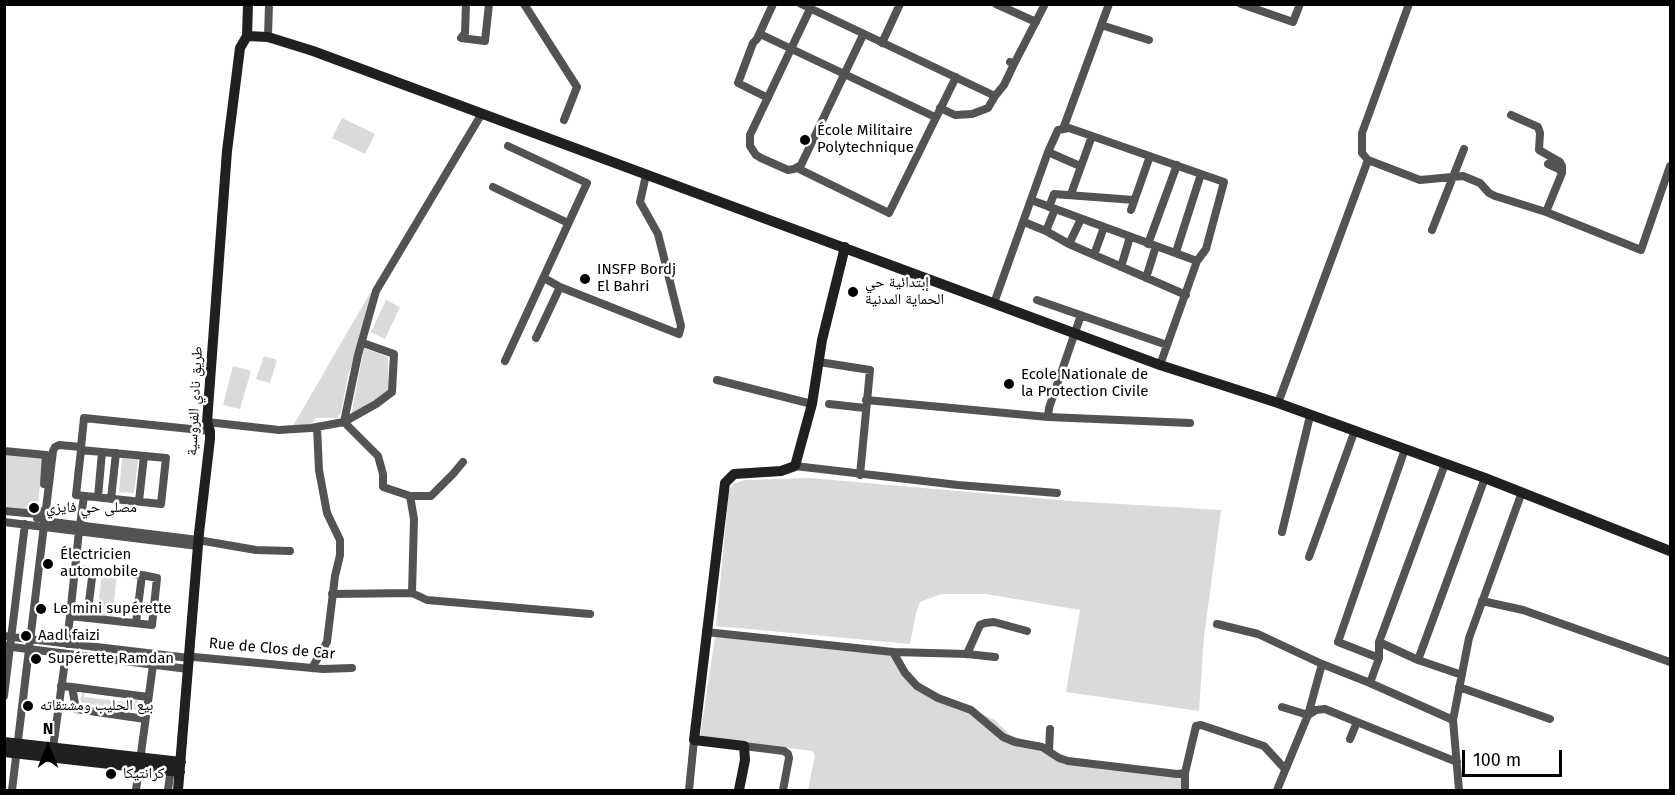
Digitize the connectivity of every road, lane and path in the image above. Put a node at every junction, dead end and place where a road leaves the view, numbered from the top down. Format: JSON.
{"nodes":[{"id":1,"x":249,"y":4,"type":"edge"},
{"id":2,"x":269,"y":4,"type":"edge"},
{"id":3,"x":466,"y":4,"type":"edge"},
{"id":4,"x":489,"y":4,"type":"edge"},
{"id":5,"x":524,"y":4,"type":"edge"},
{"id":6,"x":773,"y":4,"type":"edge"},
{"id":7,"x":801,"y":4,"type":"edge"},
{"id":8,"x":900,"y":4,"type":"edge"},
{"id":9,"x":996,"y":4,"type":"edge"},
{"id":10,"x":1045,"y":4,"type":"edge"},
{"id":11,"x":1108,"y":4,"type":"edge"},
{"id":12,"x":1241,"y":4,"type":"edge"},
{"id":13,"x":1300,"y":4,"type":"edge"},
{"id":14,"x":1409,"y":4,"type":"edge"},
{"id":15,"x":810,"y":9,"type":"junction"},
{"id":16,"x":1036,"y":22,"type":"junction"},
{"id":17,"x":1101,"y":25,"type":"junction"},
{"id":18,"x":760,"y":34,"type":"junction"},
{"id":19,"x":863,"y":35,"type":"junction"},
{"id":20,"x":247,"y":36,"type":"junction"},
{"id":21,"x":268,"y":37,"type":"junction"},
{"id":22,"x":1149,"y":40,"type":"dead end"},
{"id":23,"x":882,"y":43,"type":"junction"},
{"id":24,"x":792,"y":50,"type":"junction"},
{"id":25,"x":844,"y":75,"type":"junction"},
{"id":26,"x":956,"y":77,"type":"junction"},
{"id":27,"x":995,"y":96,"type":"junction"},
{"id":28,"x":768,"y":98,"type":"junction"},
{"id":29,"x":940,"y":108,"type":"junction"},
{"id":30,"x":481,"y":115,"type":"junction"},
{"id":31,"x":1511,"y":115,"type":"dead end"},
{"id":32,"x":935,"y":117,"type":"junction"},
{"id":33,"x":564,"y":120,"type":"dead end"},
{"id":34,"x":1063,"y":129,"type":"junction"},
{"id":35,"x":1092,"y":136,"type":"junction"},
{"id":36,"x":508,"y":146,"type":"dead end"},
{"id":37,"x":1464,"y":149,"type":"dead end"},
{"id":38,"x":1048,"y":152,"type":"junction"},
{"id":39,"x":1150,"y":156,"type":"junction"},
{"id":40,"x":1368,"y":160,"type":"junction"},
{"id":41,"x":1548,"y":164,"type":"dead end"},
{"id":42,"x":1177,"y":165,"type":"junction"},
{"id":43,"x":1080,"y":166,"type":"junction"},
{"id":44,"x":1671,"y":166,"type":"edge"},
{"id":45,"x":797,"y":168,"type":"junction"},
{"id":46,"x":1562,"y":173,"type":"junction"},
{"id":47,"x":1201,"y":174,"type":"junction"},
{"id":48,"x":646,"y":175,"type":"junction"},
{"id":49,"x":1454,"y":177,"type":"junction"},
{"id":50,"x":493,"y":187,"type":"dead end"},
{"id":51,"x":1071,"y":194,"type":"junction"},
{"id":52,"x":1031,"y":200,"type":"junction"},
{"id":53,"x":1134,"y":200,"type":"junction"},
{"id":54,"x":1052,"y":208,"type":"junction"},
{"id":55,"x":1131,"y":210,"type":"dead end"},
{"id":56,"x":1546,"y":212,"type":"junction"},
{"id":57,"x":1081,"y":219,"type":"junction"},
{"id":58,"x":1024,"y":222,"type":"junction"},
{"id":59,"x":568,"y":223,"type":"junction"},
{"id":60,"x":1104,"y":227,"type":"junction"},
{"id":61,"x":1432,"y":230,"type":"dead end"},
{"id":62,"x":1046,"y":231,"type":"junction"},
{"id":63,"x":1130,"y":237,"type":"junction"},
{"id":64,"x":1069,"y":244,"type":"junction"},
{"id":65,"x":1152,"y":245,"type":"junction"},
{"id":66,"x":845,"y":247,"type":"junction"},
{"id":67,"x":1176,"y":252,"type":"junction"},
{"id":68,"x":1094,"y":255,"type":"junction"},
{"id":69,"x":1197,"y":261,"type":"junction"},
{"id":70,"x":1121,"y":267,"type":"junction"},
{"id":71,"x":544,"y":278,"type":"junction"},
{"id":72,"x":1146,"y":278,"type":"junction"},
{"id":73,"x":560,"y":287,"type":"junction"},
{"id":74,"x":1186,"y":296,"type":"junction"},
{"id":75,"x":1037,"y":300,"type":"dead end"},
{"id":76,"x":994,"y":303,"type":"junction"},
{"id":77,"x":1081,"y":315,"type":"junction"},
{"id":78,"x":1075,"y":333,"type":"junction"},
{"id":79,"x":536,"y":338,"type":"dead end"},
{"id":80,"x":363,"y":343,"type":"junction"},
{"id":81,"x":1167,"y":345,"type":"junction"},
{"id":82,"x":505,"y":361,"type":"dead end"},
{"id":83,"x":819,"y":362,"type":"junction"},
{"id":84,"x":1160,"y":365,"type":"junction"},
{"id":85,"x":717,"y":380,"type":"dead end"},
{"id":86,"x":1278,"y":403,"type":"junction"},
{"id":87,"x":812,"y":404,"type":"junction"},
{"id":88,"x":829,"y":404,"type":"dead end"},
{"id":89,"x":866,"y":404,"type":"junction"},
{"id":90,"x":1310,"y":416,"type":"junction"},
{"id":91,"x":1048,"y":417,"type":"junction"},
{"id":92,"x":344,"y":422,"type":"junction"},
{"id":93,"x":1190,"y":423,"type":"dead end"},
{"id":94,"x":208,"y":427,"type":"junction"},
{"id":95,"x":317,"y":427,"type":"junction"},
{"id":96,"x":1355,"y":430,"type":"junction"},
{"id":97,"x":81,"y":449,"type":"junction"},
{"id":98,"x":1406,"y":449,"type":"junction"},
{"id":99,"x":4,"y":451,"type":"edge"},
{"id":100,"x":102,"y":452,"type":"junction"},
{"id":101,"x":116,"y":453,"type":"junction"},
{"id":102,"x":144,"y":456,"type":"junction"},
{"id":103,"x":463,"y":462,"type":"dead end"},
{"id":104,"x":1445,"y":464,"type":"junction"},
{"id":105,"x":795,"y":466,"type":"junction"},
{"id":106,"x":860,"y":475,"type":"junction"},
{"id":107,"x":1485,"y":478,"type":"junction"},
{"id":108,"x":1522,"y":492,"type":"junction"},
{"id":109,"x":1058,"y":493,"type":"dead end"},
{"id":110,"x":84,"y":496,"type":"junction"},
{"id":111,"x":410,"y":496,"type":"junction"},
{"id":112,"x":98,"y":497,"type":"junction"},
{"id":113,"x":111,"y":499,"type":"junction"},
{"id":114,"x":138,"y":501,"type":"junction"},
{"id":115,"x":4,"y":511,"type":"edge"},
{"id":116,"x":4,"y":522,"type":"edge"},
{"id":117,"x":25,"y":524,"type":"junction"},
{"id":118,"x":43,"y":524,"type":"junction"},
{"id":119,"x":80,"y":528,"type":"junction"},
{"id":120,"x":1282,"y":531,"type":"dead end"},
{"id":121,"x":198,"y":543,"type":"junction"},
{"id":122,"x":290,"y":551,"type":"dead end"},
{"id":123,"x":1671,"y":552,"type":"edge"},
{"id":124,"x":1309,"y":556,"type":"dead end"},
{"id":125,"x":75,"y":569,"type":"junction"},
{"id":126,"x":93,"y":570,"type":"junction"},
{"id":127,"x":142,"y":575,"type":"junction"},
{"id":128,"x":332,"y":594,"type":"junction"},
{"id":129,"x":412,"y":594,"type":"junction"},
{"id":130,"x":1482,"y":601,"type":"junction"},
{"id":131,"x":590,"y":614,"type":"dead end"},
{"id":132,"x":70,"y":616,"type":"junction"},
{"id":133,"x":87,"y":618,"type":"junction"},
{"id":134,"x":136,"y":623,"type":"junction"},
{"id":135,"x":1217,"y":624,"type":"dead end"},
{"id":136,"x":1027,"y":631,"type":"dead end"},
{"id":137,"x":706,"y":632,"type":"junction"},
{"id":138,"x":8,"y":637,"type":"edge"},
{"id":139,"x":30,"y":639,"type":"junction"},
{"id":140,"x":1379,"y":642,"type":"junction"},
{"id":141,"x":67,"y":644,"type":"junction"},
{"id":142,"x":8,"y":646,"type":"edge"},
{"id":143,"x":29,"y":649,"type":"junction"},
{"id":144,"x":893,"y":652,"type":"junction"},
{"id":145,"x":66,"y":654,"type":"junction"},
{"id":146,"x":967,"y":654,"type":"junction"},
{"id":147,"x":995,"y":657,"type":"dead end"},
{"id":148,"x":1379,"y":658,"type":"junction"},
{"id":149,"x":1418,"y":660,"type":"junction"},
{"id":150,"x":1671,"y":662,"type":"edge"},
{"id":151,"x":189,"y":664,"type":"junction"},
{"id":152,"x":1322,"y":664,"type":"junction"},
{"id":153,"x":153,"y":665,"type":"junction"},
{"id":154,"x":312,"y":668,"type":"junction"},
{"id":155,"x":352,"y":668,"type":"dead end"},
{"id":156,"x":1462,"y":675,"type":"junction"},
{"id":157,"x":1370,"y":683,"type":"junction"},
{"id":158,"x":61,"y":686,"type":"junction"},
{"id":159,"x":72,"y":687,"type":"junction"},
{"id":160,"x":1459,"y":687,"type":"junction"},
{"id":161,"x":4,"y":696,"type":"edge"},
{"id":162,"x":148,"y":697,"type":"junction"},
{"id":163,"x":1282,"y":707,"type":"dead end"},
{"id":164,"x":1308,"y":715,"type":"junction"},
{"id":165,"x":1550,"y":718,"type":"dead end"},
{"id":166,"x":145,"y":719,"type":"junction"},
{"id":167,"x":1453,"y":720,"type":"junction"},
{"id":168,"x":1357,"y":722,"type":"junction"},
{"id":169,"x":1050,"y":729,"type":"dead end"},
{"id":170,"x":694,"y":740,"type":"junction"},
{"id":171,"x":1350,"y":740,"type":"dead end"},
{"id":172,"x":4,"y":742,"type":"edge"},
{"id":173,"x":740,"y":745,"type":"junction"},
{"id":174,"x":17,"y":748,"type":"junction"},
{"id":175,"x":53,"y":748,"type":"junction"},
{"id":176,"x":1049,"y":751,"type":"junction"},
{"id":177,"x":4,"y":752,"type":"edge"},
{"id":178,"x":1457,"y":762,"type":"junction"},
{"id":179,"x":141,"y":763,"type":"junction"},
{"id":180,"x":176,"y":767,"type":"junction"},
{"id":181,"x":1286,"y":769,"type":"junction"},
{"id":182,"x":1185,"y":773,"type":"junction"},
{"id":183,"x":12,"y":790,"type":"edge"},
{"id":184,"x":136,"y":790,"type":"edge"},
{"id":185,"x":168,"y":790,"type":"edge"},
{"id":186,"x":178,"y":790,"type":"edge"},
{"id":187,"x":688,"y":790,"type":"edge"},
{"id":188,"x":732,"y":790,"type":"edge"},
{"id":189,"x":739,"y":790,"type":"edge"},
{"id":190,"x":783,"y":790,"type":"edge"},
{"id":191,"x":1185,"y":790,"type":"edge"},
{"id":192,"x":1277,"y":790,"type":"edge"},
{"id":193,"x":1459,"y":790,"type":"edge"}],
"edges":[{"from":1,"to":20,"type":"main road","name":"طريق نادي الفروسية"},
{"from":2,"to":21,"type":"street"},
{"from":3,"to":4,"type":"street"},
{"from":5,"to":33,"type":"street"},
{"from":6,"to":18,"type":"street"},
{"from":7,"to":15,"type":"street"},
{"from":8,"to":23,"type":"street"},
{"from":9,"to":16,"type":"street"},
{"from":10,"to":16,"type":"street"},
{"from":11,"to":17,"type":"street"},
{"from":12,"to":13,"type":"street"},
{"from":14,"to":40,"type":"street"},
{"from":15,"to":19,"type":"street"},
{"from":15,"to":24,"type":"street"},
{"from":16,"to":27,"type":"street"},
{"from":17,"to":22,"type":"street"},
{"from":17,"to":34,"type":"street"},
{"from":18,"to":24,"type":"street"},
{"from":18,"to":28,"type":"street"},
{"from":19,"to":23,"type":"street"},
{"from":19,"to":25,"type":"street"},
{"from":20,"to":21,"type":"main road"},
{"from":20,"to":94,"type":"main road","name":"طريق نادي الفروسية"},
{"from":21,"to":30,"type":"main road"},
{"from":23,"to":26,"type":"street"},
{"from":24,"to":25,"type":"street"},
{"from":24,"to":28,"type":"street"},
{"from":25,"to":32,"type":"street"},
{"from":25,"to":45,"type":"street"},
{"from":26,"to":27,"type":"street"},
{"from":26,"to":29,"type":"street"},
{"from":27,"to":29,"type":"street"},
{"from":28,"to":45,"type":"street"},
{"from":29,"to":32,"type":"street"},
{"from":30,"to":48,"type":"main road"},
{"from":30,"to":80,"type":"street"},
{"from":31,"to":46,"type":"street"},
{"from":32,"to":45,"type":"street"},
{"from":34,"to":35,"type":"street"},
{"from":34,"to":38,"type":"street"},
{"from":35,"to":39,"type":"street"},
{"from":35,"to":43,"type":"street"},
{"from":36,"to":59,"type":"street"},
{"from":37,"to":49,"type":"street"},
{"from":38,"to":43,"type":"street"},
{"from":38,"to":52,"type":"street"},
{"from":39,"to":42,"type":"street"},
{"from":39,"to":53,"type":"street"},
{"from":40,"to":49,"type":"street"},
{"from":40,"to":86,"type":"street"},
{"from":41,"to":46,"type":"street"},
{"from":42,"to":47,"type":"street"},
{"from":42,"to":65,"type":"street"},
{"from":43,"to":51,"type":"street"},
{"from":44,"to":56,"type":"street"},
{"from":46,"to":56,"type":"street"},
{"from":47,"to":67,"type":"street"},
{"from":47,"to":69,"type":"street"},
{"from":48,"to":66,"type":"main road"},
{"from":48,"to":73,"type":"street"},
{"from":49,"to":56,"type":"street"},
{"from":49,"to":61,"type":"street"},
{"from":50,"to":59,"type":"street"},
{"from":51,"to":53,"type":"street"},
{"from":51,"to":54,"type":"street"},
{"from":52,"to":54,"type":"street"},
{"from":52,"to":58,"type":"street"},
{"from":53,"to":55,"type":"street"},
{"from":54,"to":57,"type":"street"},
{"from":54,"to":62,"type":"street"},
{"from":57,"to":60,"type":"street"},
{"from":57,"to":64,"type":"street"},
{"from":58,"to":62,"type":"street"},
{"from":58,"to":76,"type":"street"},
{"from":59,"to":71,"type":"street"},
{"from":60,"to":63,"type":"street"},
{"from":60,"to":68,"type":"street"},
{"from":62,"to":64,"type":"street"},
{"from":63,"to":65,"type":"street"},
{"from":63,"to":70,"type":"street"},
{"from":64,"to":68,"type":"street"},
{"from":65,"to":67,"type":"street"},
{"from":65,"to":72,"type":"street"},
{"from":66,"to":76,"type":"main road"},
{"from":66,"to":83,"type":"main road"},
{"from":67,"to":69,"type":"street"},
{"from":68,"to":70,"type":"street"},
{"from":69,"to":74,"type":"street"},
{"from":70,"to":72,"type":"street"},
{"from":71,"to":73,"type":"street"},
{"from":71,"to":82,"type":"street"},
{"from":72,"to":74,"type":"street"},
{"from":73,"to":79,"type":"street"},
{"from":74,"to":81,"type":"street"},
{"from":75,"to":77,"type":"street"},
{"from":76,"to":78,"type":"main road"},
{"from":77,"to":78,"type":"street"},
{"from":77,"to":81,"type":"street"},
{"from":78,"to":84,"type":"main road"},
{"from":78,"to":91,"type":"street"},
{"from":80,"to":92,"type":"street"},
{"from":80,"to":92,"type":"street"},
{"from":81,"to":84,"type":"street"},
{"from":83,"to":87,"type":"main road"},
{"from":83,"to":89,"type":"street"},
{"from":84,"to":86,"type":"main road"},
{"from":85,"to":87,"type":"street"},
{"from":86,"to":90,"type":"main road"},
{"from":87,"to":105,"type":"main road"},
{"from":88,"to":89,"type":"street"},
{"from":89,"to":91,"type":"street"},
{"from":89,"to":106,"type":"street"},
{"from":90,"to":96,"type":"main road"},
{"from":90,"to":120,"type":"street"},
{"from":91,"to":93,"type":"street"},
{"from":92,"to":95,"type":"street"},
{"from":92,"to":111,"type":"street"},
{"from":94,"to":95,"type":"street"},
{"from":94,"to":97,"type":"street"},
{"from":94,"to":121,"type":"main road","name":"طريق نادي الفروسية"},
{"from":95,"to":128,"type":"street"},
{"from":96,"to":98,"type":"main road"},
{"from":96,"to":124,"type":"street"},
{"from":97,"to":100,"type":"street"},
{"from":97,"to":110,"type":"street"},
{"from":97,"to":118,"type":"street"},
{"from":98,"to":104,"type":"main road"},
{"from":98,"to":148,"type":"street"},
{"from":99,"to":115,"type":"street"},
{"from":100,"to":101,"type":"street"},
{"from":100,"to":112,"type":"street"},
{"from":101,"to":102,"type":"street"},
{"from":101,"to":113,"type":"street"},
{"from":102,"to":114,"type":"street"},
{"from":102,"to":114,"type":"street"},
{"from":103,"to":111,"type":"street"},
{"from":104,"to":107,"type":"main road"},
{"from":104,"to":140,"type":"street"},
{"from":105,"to":106,"type":"street"},
{"from":105,"to":137,"type":"main road"},
{"from":106,"to":109,"type":"street"},
{"from":107,"to":108,"type":"main road"},
{"from":107,"to":149,"type":"street"},
{"from":108,"to":123,"type":"main road"},
{"from":108,"to":130,"type":"street"},
{"from":110,"to":112,"type":"street"},
{"from":110,"to":119,"type":"street"},
{"from":111,"to":129,"type":"street"},
{"from":112,"to":113,"type":"street"},
{"from":113,"to":114,"type":"street"},
{"from":116,"to":117,"type":"street"},
{"from":117,"to":118,"type":"street"},
{"from":117,"to":138,"type":"street"},
{"from":118,"to":119,"type":"street"},
{"from":118,"to":139,"type":"street"},
{"from":119,"to":121,"type":"street"},
{"from":119,"to":125,"type":"street"},
{"from":121,"to":122,"type":"street"},
{"from":121,"to":151,"type":"main road","name":"طريق نادي الفروسية"},
{"from":125,"to":126,"type":"street"},
{"from":125,"to":132,"type":"street"},
{"from":126,"to":127,"type":"street"},
{"from":126,"to":133,"type":"street"},
{"from":127,"to":134,"type":"street"},
{"from":127,"to":134,"type":"street"},
{"from":128,"to":129,"type":"street"},
{"from":128,"to":154,"type":"street"},
{"from":129,"to":131,"type":"street"},
{"from":130,"to":150,"type":"street"},
{"from":130,"to":156,"type":"street"},
{"from":132,"to":133,"type":"street"},
{"from":132,"to":141,"type":"street"},
{"from":133,"to":134,"type":"street"},
{"from":135,"to":152,"type":"street"},
{"from":136,"to":146,"type":"street"},
{"from":137,"to":144,"type":"street"},
{"from":137,"to":170,"type":"main road"},
{"from":138,"to":139,"type":"street"},
{"from":138,"to":142,"type":"street"},
{"from":139,"to":141,"type":"street"},
{"from":139,"to":143,"type":"street"},
{"from":140,"to":148,"type":"street"},
{"from":140,"to":149,"type":"street"},
{"from":141,"to":151,"type":"street"},
{"from":142,"to":143,"type":"street"},
{"from":142,"to":161,"type":"street"},
{"from":143,"to":145,"type":"street"},
{"from":143,"to":174,"type":"street"},
{"from":144,"to":146,"type":"street"},
{"from":144,"to":176,"type":"street"},
{"from":145,"to":153,"type":"street"},
{"from":145,"to":158,"type":"street"},
{"from":146,"to":147,"type":"street"},
{"from":148,"to":157,"type":"street"},
{"from":149,"to":156,"type":"street"},
{"from":151,"to":153,"type":"street"},
{"from":151,"to":154,"type":"street","name":"Rue de Clos de Car"},
{"from":151,"to":180,"type":"main road","name":"طريق نادي الفروسية"},
{"from":152,"to":157,"type":"street"},
{"from":152,"to":164,"type":"street"},
{"from":153,"to":162,"type":"street"},
{"from":154,"to":155,"type":"street","name":"Rue de Clos de Car"},
{"from":156,"to":160,"type":"street"},
{"from":157,"to":167,"type":"street"},
{"from":158,"to":159,"type":"street"},
{"from":158,"to":175,"type":"street"},
{"from":159,"to":162,"type":"street"},
{"from":159,"to":166,"type":"street"},
{"from":160,"to":165,"type":"street"},
{"from":160,"to":167,"type":"street"},
{"from":162,"to":166,"type":"street"},
{"from":163,"to":164,"type":"street"},
{"from":164,"to":168,"type":"street"},
{"from":164,"to":181,"type":"street"},
{"from":166,"to":179,"type":"street"},
{"from":167,"to":178,"type":"street"},
{"from":168,"to":171,"type":"street"},
{"from":168,"to":178,"type":"street"},
{"from":169,"to":176,"type":"street"},
{"from":170,"to":173,"type":"main road"},
{"from":170,"to":187,"type":"street"},
{"from":172,"to":174,"type":"main road"},
{"from":173,"to":188,"type":"main road"},
{"from":173,"to":189,"type":"main road"},
{"from":173,"to":190,"type":"street"},
{"from":174,"to":175,"type":"main road"},
{"from":174,"to":177,"type":"main road"},
{"from":174,"to":179,"type":"main road"},
{"from":174,"to":183,"type":"street"},
{"from":175,"to":179,"type":"main road"},
{"from":176,"to":182,"type":"street"},
{"from":178,"to":193,"type":"street"},
{"from":179,"to":180,"type":"main road"},
{"from":179,"to":184,"type":"street"},
{"from":180,"to":185,"type":"street"},
{"from":180,"to":186,"type":"main road","name":"طريق نادي الفروسية"},
{"from":181,"to":182,"type":"street"},
{"from":181,"to":192,"type":"street"},
{"from":182,"to":191,"type":"street"}]}
